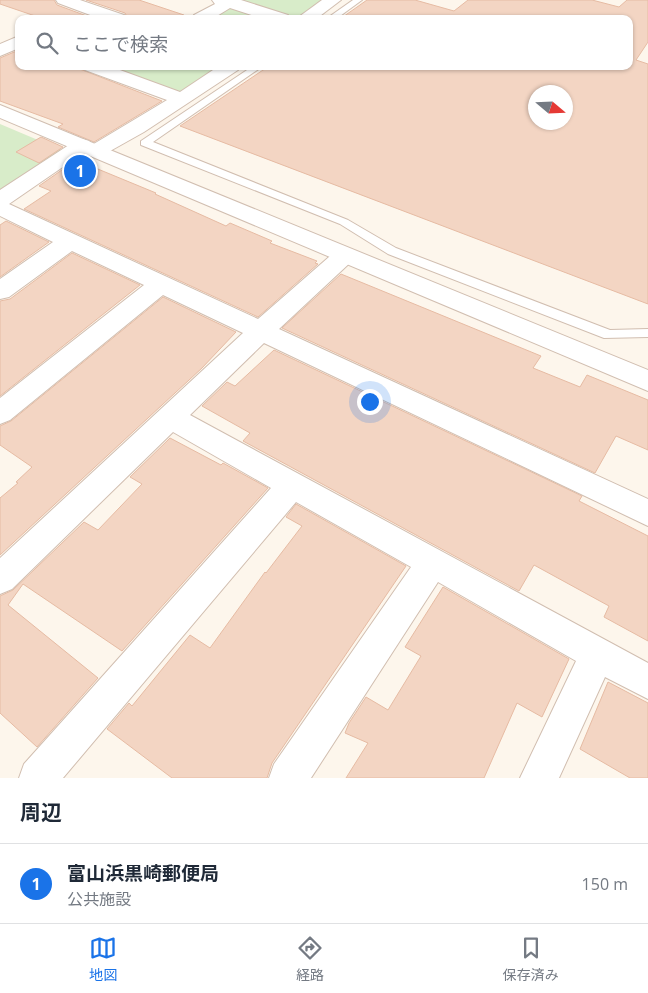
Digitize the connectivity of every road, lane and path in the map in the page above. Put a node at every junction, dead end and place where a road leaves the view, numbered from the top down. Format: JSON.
{"nodes":[{"id":1,"x":64,"y":0,"type":"edge"},
{"id":2,"x":333,"y":0,"type":"edge"},
{"id":3,"x":358,"y":0,"type":"edge"},
{"id":4,"x":227,"y":1,"type":"edge"},
{"id":5,"x":107,"y":15,"type":"edge"},
{"id":6,"x":206,"y":15,"type":"edge"},
{"id":7,"x":270,"y":15,"type":"edge"},
{"id":8,"x":310,"y":15,"type":"edge"},
{"id":9,"x":336,"y":15,"type":"edge"},
{"id":10,"x":0,"y":33,"type":"edge"},
{"id":11,"x":15,"y":39,"type":"edge"},
{"id":12,"x":15,"y":42,"type":"edge"},
{"id":13,"x":0,"y":51,"type":"edge"},
{"id":14,"x":111,"y":70,"type":"edge"},
{"id":15,"x":226,"y":70,"type":"edge"},
{"id":16,"x":253,"y":70,"type":"edge"},
{"id":17,"x":182,"y":99,"type":"junction"},
{"id":18,"x":0,"y":111,"type":"edge"},
{"id":19,"x":89,"y":148,"type":"junction"},
{"id":20,"x":0,"y":200,"type":"edge"},
{"id":21,"x":0,"y":208,"type":"edge"},
{"id":22,"x":70,"y":241,"type":"junction"},
{"id":23,"x":346,"y":255,"type":"junction"},
{"id":24,"x":161,"y":284,"type":"junction"},
{"id":25,"x":0,"y":291,"type":"edge"},
{"id":26,"x":261,"y":331,"type":"junction"},
{"id":27,"x":648,"y":333,"type":"edge"},
{"id":28,"x":648,"y":381,"type":"edge"},
{"id":29,"x":0,"y":413,"type":"edge"},
{"id":30,"x":170,"y":417,"type":"junction"},
{"id":31,"x":292,"y":485,"type":"junction"},
{"id":32,"x":648,"y":513,"type":"edge"},
{"id":33,"x":432,"y":563,"type":"junction"},
{"id":34,"x":0,"y":579,"type":"edge"},
{"id":35,"x":598,"y":654,"type":"junction"},
{"id":36,"x":648,"y":682,"type":"edge"},
{"id":37,"x":38,"y":778,"type":"edge"},
{"id":38,"x":288,"y":778,"type":"edge"},
{"id":39,"x":539,"y":778,"type":"edge"}],
"edges":[{"from":1,"to":5,"type":"street"},
{"from":2,"to":8,"type":"street"},
{"from":3,"to":9,"type":"lane"},
{"from":4,"to":6,"type":"street"},
{"from":4,"to":7,"type":"street"},
{"from":10,"to":11,"type":"street"},
{"from":12,"to":13,"type":"street"},
{"from":14,"to":17,"type":"street"},
{"from":15,"to":17,"type":"street"},
{"from":16,"to":27,"type":"lane"},
{"from":17,"to":19,"type":"street"},
{"from":18,"to":19,"type":"street"},
{"from":19,"to":20,"type":"street"},
{"from":19,"to":23,"type":"street"},
{"from":21,"to":22,"type":"street"},
{"from":22,"to":24,"type":"street"},
{"from":22,"to":25,"type":"street"},
{"from":23,"to":26,"type":"street"},
{"from":23,"to":28,"type":"street"},
{"from":24,"to":26,"type":"street"},
{"from":24,"to":29,"type":"street"},
{"from":26,"to":30,"type":"street"},
{"from":26,"to":32,"type":"street"},
{"from":30,"to":31,"type":"street"},
{"from":30,"to":34,"type":"street"},
{"from":31,"to":33,"type":"street"},
{"from":31,"to":37,"type":"street"},
{"from":33,"to":35,"type":"street"},
{"from":33,"to":38,"type":"street"},
{"from":35,"to":36,"type":"street"},
{"from":35,"to":39,"type":"street"}]}
